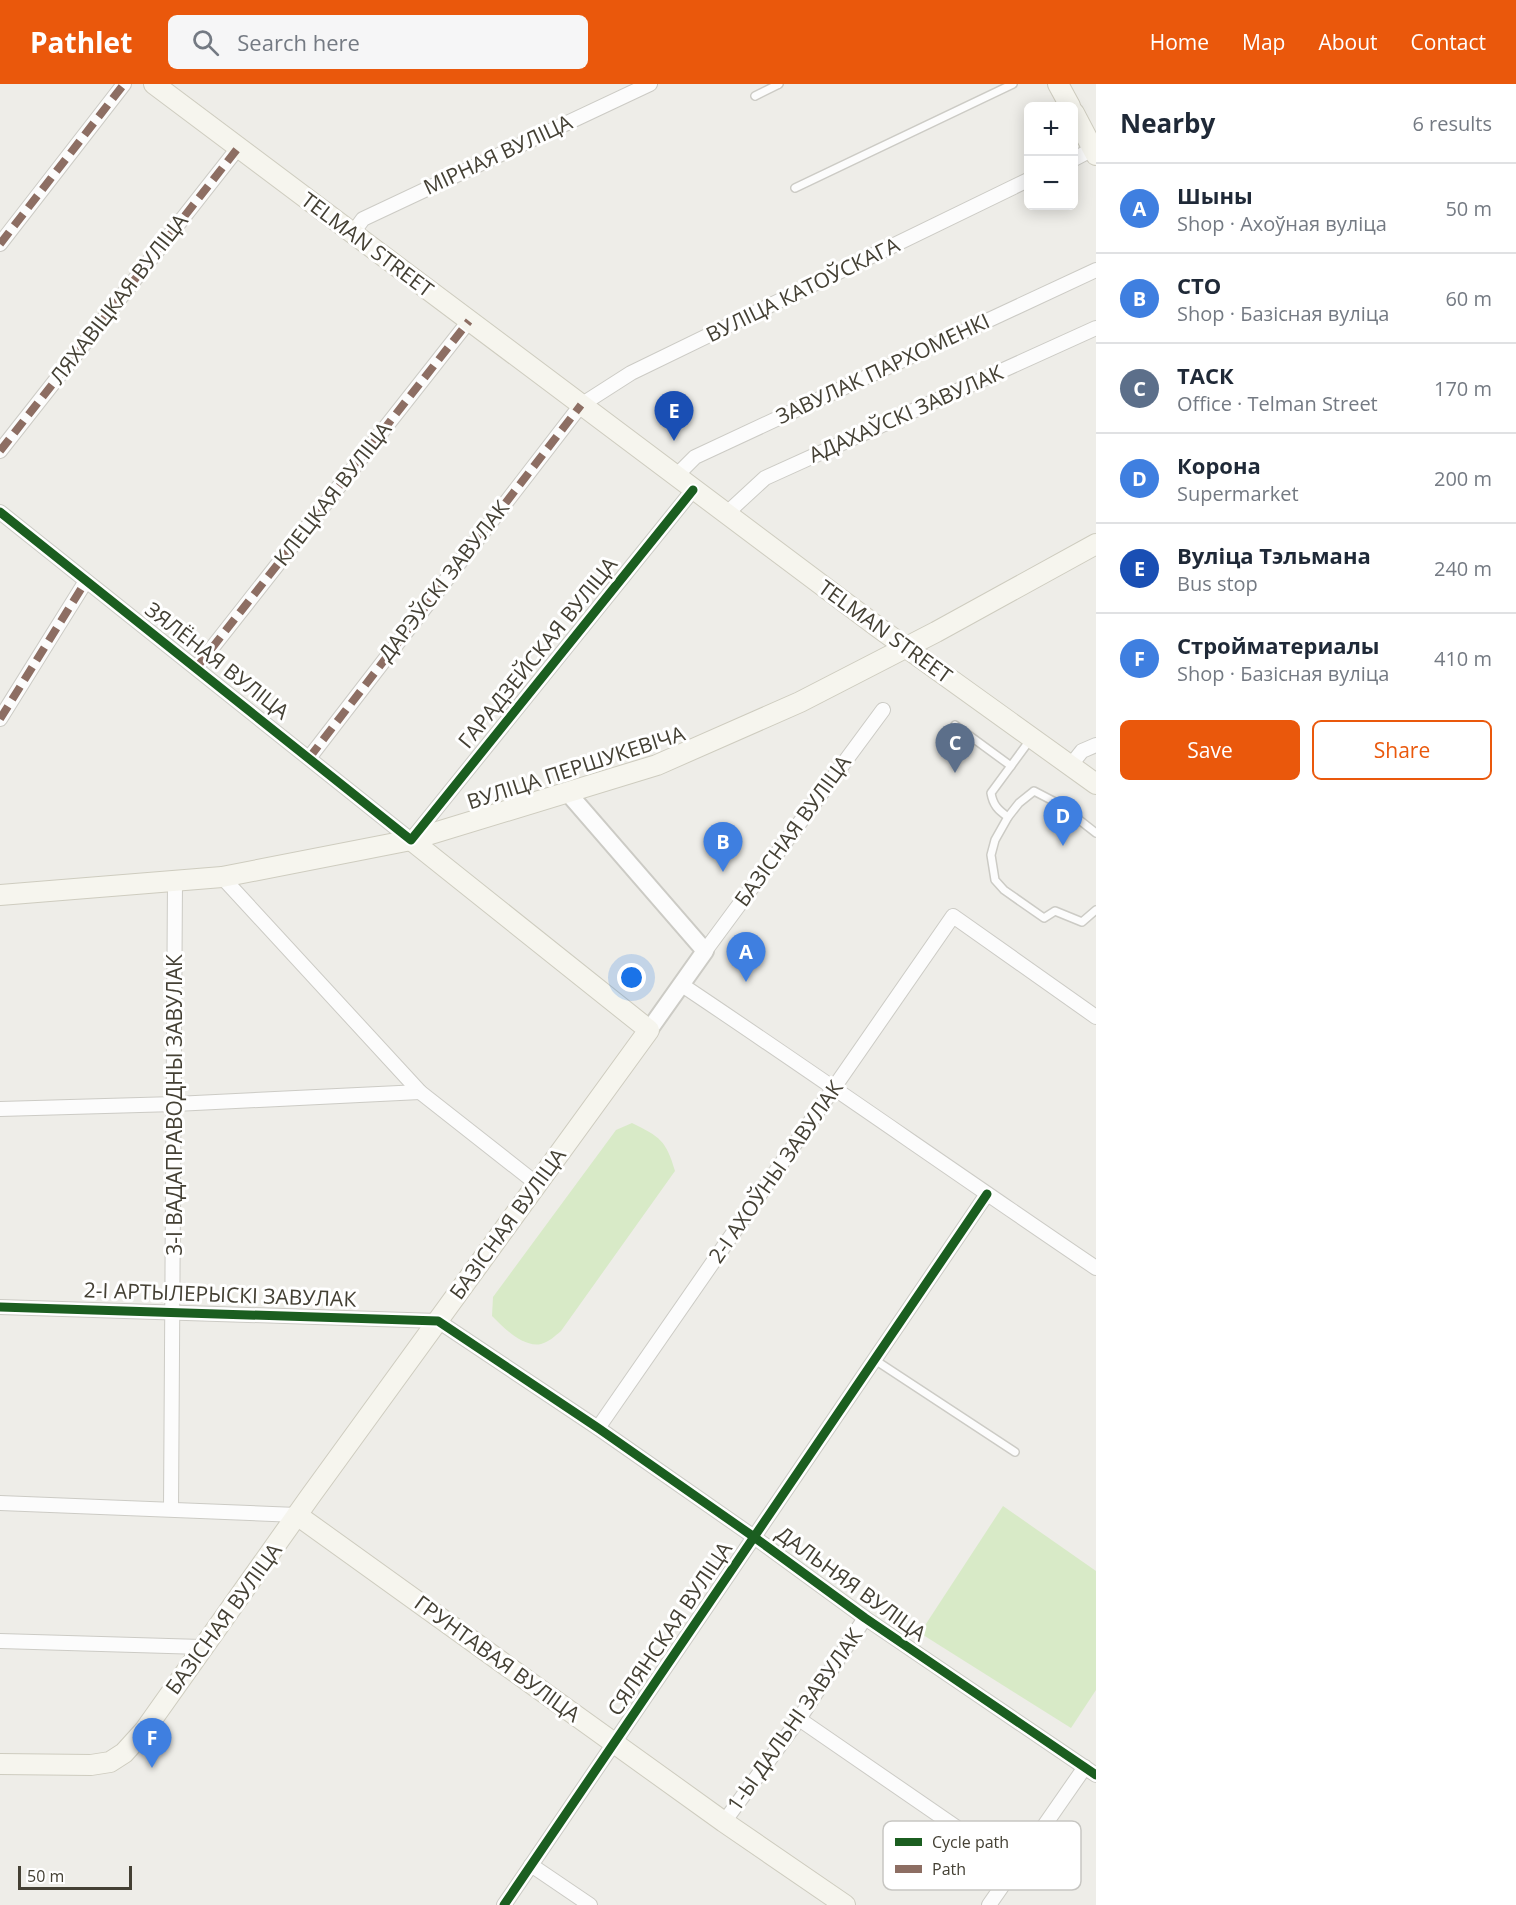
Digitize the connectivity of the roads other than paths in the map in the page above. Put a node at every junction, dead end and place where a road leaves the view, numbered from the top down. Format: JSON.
{"nodes":[{"id":1,"x":124,"y":84,"type":"edge"},
{"id":2,"x":154,"y":84,"type":"edge"},
{"id":3,"x":650,"y":84,"type":"edge"},
{"id":4,"x":779,"y":84,"type":"edge"},
{"id":5,"x":1012,"y":84,"type":"edge"},
{"id":6,"x":1058,"y":84,"type":"edge"},
{"id":7,"x":755,"y":96,"type":"dead end"},
{"id":8,"x":1068,"y":102,"type":"edge"},
{"id":9,"x":1078,"y":120,"type":"edge"},
{"id":10,"x":238,"y":148,"type":"junction"},
{"id":11,"x":1095,"y":152,"type":"edge"},
{"id":12,"x":1078,"y":158,"type":"edge"},
{"id":13,"x":1024,"y":182,"type":"edge"},
{"id":14,"x":795,"y":188,"type":"dead end"},
{"id":15,"x":352,"y":234,"type":"junction"},
{"id":16,"x":0,"y":244,"type":"edge"},
{"id":17,"x":1096,"y":270,"type":"edge"},
{"id":18,"x":470,"y":321,"type":"junction"},
{"id":19,"x":1096,"y":328,"type":"edge"},
{"id":20,"x":580,"y":405,"type":"junction"},
{"id":21,"x":0,"y":451,"type":"edge"},
{"id":22,"x":676,"y":476,"type":"junction"},
{"id":23,"x":693,"y":490,"type":"junction"},
{"id":24,"x":0,"y":512,"type":"edge"},
{"id":25,"x":726,"y":514,"type":"junction"},
{"id":26,"x":1096,"y":544,"type":"edge"},
{"id":27,"x":86,"y":581,"type":"junction"},
{"id":28,"x":905,"y":647,"type":"junction"},
{"id":29,"x":197,"y":667,"type":"junction"},
{"id":30,"x":883,"y":710,"type":"dead end"},
{"id":31,"x":0,"y":718,"type":"edge"},
{"id":32,"x":955,"y":725,"type":"dead end"},
{"id":33,"x":1031,"y":738,"type":"junction"},
{"id":34,"x":1096,"y":744,"type":"edge"},
{"id":35,"x":309,"y":758,"type":"junction"},
{"id":36,"x":1011,"y":765,"type":"junction"},
{"id":37,"x":1070,"y":766,"type":"junction"},
{"id":38,"x":1096,"y":784,"type":"edge"},
{"id":39,"x":568,"y":793,"type":"junction"},
{"id":40,"x":1008,"y":817,"type":"junction"},
{"id":41,"x":1096,"y":832,"type":"edge"},
{"id":42,"x":411,"y":840,"type":"junction"},
{"id":43,"x":222,"y":878,"type":"junction"},
{"id":44,"x":176,"y":882,"type":"junction"},
{"id":45,"x":0,"y":895,"type":"edge"},
{"id":46,"x":1096,"y":910,"type":"edge"},
{"id":47,"x":705,"y":951,"type":"junction"},
{"id":48,"x":682,"y":985,"type":"junction"},
{"id":49,"x":1096,"y":1017,"type":"edge"},
{"id":50,"x":649,"y":1030,"type":"junction"},
{"id":51,"x":834,"y":1087,"type":"junction"},
{"id":52,"x":420,"y":1092,"type":"junction"},
{"id":53,"x":176,"y":1104,"type":"junction"},
{"id":54,"x":0,"y":1109,"type":"edge"},
{"id":55,"x":537,"y":1184,"type":"junction"},
{"id":56,"x":987,"y":1194,"type":"junction"},
{"id":57,"x":1096,"y":1268,"type":"edge"},
{"id":58,"x":0,"y":1307,"type":"edge"},
{"id":59,"x":173,"y":1311,"type":"junction"},
{"id":60,"x":438,"y":1321,"type":"junction"},
{"id":61,"x":876,"y":1360,"type":"junction"},
{"id":62,"x":598,"y":1428,"type":"junction"},
{"id":63,"x":1015,"y":1452,"type":"dead end"},
{"id":64,"x":0,"y":1503,"type":"edge"},
{"id":65,"x":171,"y":1509,"type":"junction"},
{"id":66,"x":297,"y":1515,"type":"junction"},
{"id":67,"x":754,"y":1537,"type":"junction"},
{"id":68,"x":865,"y":1618,"type":"junction"},
{"id":69,"x":0,"y":1641,"type":"edge"},
{"id":70,"x":202,"y":1647,"type":"junction"},
{"id":71,"x":799,"y":1719,"type":"junction"},
{"id":72,"x":616,"y":1743,"type":"junction"},
{"id":73,"x":0,"y":1764,"type":"edge"},
{"id":74,"x":1090,"y":1771,"type":"edge"},
{"id":75,"x":947,"y":1821,"type":"edge"},
{"id":76,"x":1050,"y":1821,"type":"edge"},
{"id":77,"x":724,"y":1822,"type":"junction"},
{"id":78,"x":531,"y":1865,"type":"junction"},
{"id":79,"x":999,"y":1890,"type":"edge"},
{"id":80,"x":504,"y":1905,"type":"edge"},
{"id":81,"x":590,"y":1905,"type":"edge"},
{"id":82,"x":845,"y":1905,"type":"edge"},
{"id":83,"x":989,"y":1905,"type":"edge"}],
"edges":[{"from":1,"to":16,"type":"street"},
{"from":2,"to":10,"type":"main road","name":"TELMAN STREET"},
{"from":3,"to":15,"type":"street","name":"МІРНАЯ ВУЛІЦА"},
{"from":4,"to":7,"type":"lane"},
{"from":5,"to":14,"type":"lane"},
{"from":6,"to":8,"type":"main road"},
{"from":9,"to":11,"type":"main road"},
{"from":10,"to":15,"type":"main road","name":"TELMAN STREET"},
{"from":10,"to":21,"type":"street","name":"ЛЯХАВІЦКАЯ ВУЛІЦА"},
{"from":11,"to":12,"type":"street"},
{"from":13,"to":20,"type":"street","name":"ВУЛІЦА КАТОЎСКАГА"},
{"from":15,"to":18,"type":"main road","name":"TELMAN STREET"},
{"from":17,"to":22,"type":"street","name":"ЗАВУЛАК ПАРХОМЕНКІ"},
{"from":18,"to":20,"type":"main road","name":"TELMAN STREET"},
{"from":18,"to":29,"type":"street","name":"КЛЕЦКАЯ ВУЛІЦА"},
{"from":19,"to":25,"type":"street","name":"АДАХАЎСКІ ЗАВУЛАК"},
{"from":20,"to":22,"type":"main road"},
{"from":20,"to":35,"type":"street","name":"ДАРЭЎСКІ ЗАВУЛАК"},
{"from":22,"to":23,"type":"main road","name":"TELMAN STREET"},
{"from":23,"to":25,"type":"main road","name":"TELMAN STREET"},
{"from":23,"to":42,"type":"street","name":"ГАРАДЗЕЙСКАЯ ВУЛІЦА"},
{"from":24,"to":27,"type":"street","name":"ЗЯЛЁНАЯ ВУЛІЦА"},
{"from":25,"to":28,"type":"main road","name":"TELMAN STREET"},
{"from":26,"to":28,"type":"main road","name":"ВУЛІЦА ПЕРШУКЕВІЧА"},
{"from":27,"to":29,"type":"street","name":"ЗЯЛЁНАЯ ВУЛІЦА"},
{"from":27,"to":31,"type":"street"},
{"from":28,"to":33,"type":"main road","name":"TELMAN STREET"},
{"from":28,"to":39,"type":"main road","name":"ВУЛІЦА ПЕРШУКЕВІЧА"},
{"from":29,"to":35,"type":"street","name":"ЗЯЛЁНАЯ ВУЛІЦА"},
{"from":30,"to":47,"type":"street","name":"БАЗІСНАЯ ВУЛІЦА"},
{"from":32,"to":36,"type":"lane"},
{"from":33,"to":36,"type":"lane"},
{"from":33,"to":37,"type":"main road","name":"TELMAN STREET"},
{"from":34,"to":37,"type":"street"},
{"from":35,"to":42,"type":"street","name":"ЗЯЛЁНАЯ ВУЛІЦА"},
{"from":36,"to":40,"type":"lane"},
{"from":37,"to":38,"type":"main road","name":"TELMAN STREET"},
{"from":39,"to":42,"type":"main road","name":"ВУЛІЦА ПЕРШУКЕВІЧА"},
{"from":39,"to":47,"type":"street"},
{"from":40,"to":41,"type":"lane"},
{"from":40,"to":46,"type":"lane"},
{"from":42,"to":43,"type":"main road","name":"ВУЛІЦА ПЕРШУКЕВІЧА"},
{"from":42,"to":50,"type":"main road","name":"ЗЯЛЁНАЯ ВУЛІЦА"},
{"from":43,"to":44,"type":"main road","name":"ВУЛІЦА ПЕРШУКЕВІЧА"},
{"from":43,"to":52,"type":"street"},
{"from":44,"to":45,"type":"main road","name":"ВУЛІЦА ПЕРШУКЕВІЧА"},
{"from":44,"to":53,"type":"street","name":"3-І ВАДАПРАВОДНЫ ЗАВУЛАК"},
{"from":47,"to":48,"type":"street","name":"БАЗІСНАЯ ВУЛІЦА"},
{"from":48,"to":50,"type":"street","name":"БАЗІСНАЯ ВУЛІЦА"},
{"from":48,"to":51,"type":"street"},
{"from":49,"to":51,"type":"street","name":"2-І АХОЎНЫ ЗАВУЛАК"},
{"from":50,"to":55,"type":"main road","name":"БАЗІСНАЯ ВУЛІЦА"},
{"from":51,"to":56,"type":"street"},
{"from":51,"to":62,"type":"street","name":"2-І АХОЎНЫ ЗАВУЛАК"},
{"from":52,"to":53,"type":"street"},
{"from":52,"to":55,"type":"street"},
{"from":53,"to":54,"type":"street"},
{"from":53,"to":59,"type":"street","name":"3-І ВАДАПРАВОДНЫ ЗАВУЛАК"},
{"from":55,"to":60,"type":"main road","name":"БАЗІСНАЯ ВУЛІЦА"},
{"from":56,"to":57,"type":"street"},
{"from":56,"to":61,"type":"street","name":"СЯЛЯНСКАЯ ВУЛІЦА"},
{"from":58,"to":59,"type":"street","name":"2-І АРТЫЛЕРЫСКІ ЗАВУЛАК"},
{"from":59,"to":60,"type":"street","name":"2-І АРТЫЛЕРЫСКІ ЗАВУЛАК"},
{"from":59,"to":65,"type":"street","name":"3-І ВАДАПРАВОДНЫ ЗАВУЛАК"},
{"from":60,"to":62,"type":"street","name":"ДАЛЬНЯЯ ВУЛІЦА"},
{"from":60,"to":66,"type":"main road","name":"БАЗІСНАЯ ВУЛІЦА"},
{"from":61,"to":63,"type":"lane"},
{"from":61,"to":67,"type":"street","name":"СЯЛЯНСКАЯ ВУЛІЦА"},
{"from":62,"to":67,"type":"street","name":"ДАЛЬНЯЯ ВУЛІЦА"},
{"from":64,"to":65,"type":"street"},
{"from":65,"to":66,"type":"street"},
{"from":66,"to":70,"type":"main road","name":"БАЗІСНАЯ ВУЛІЦА"},
{"from":66,"to":72,"type":"main road","name":"ГРУНТАВАЯ ВУЛІЦА"},
{"from":67,"to":68,"type":"street","name":"ДАЛЬНЯЯ ВУЛІЦА"},
{"from":67,"to":72,"type":"street","name":"СЯЛЯНСКАЯ ВУЛІЦА"},
{"from":68,"to":71,"type":"street","name":"1-Ы ДАЛЬНІ ЗАВУЛАК"},
{"from":68,"to":74,"type":"street","name":"ДАЛЬНЯЯ ВУЛІЦА"},
{"from":69,"to":70,"type":"street"},
{"from":70,"to":73,"type":"main road","name":"БАЗІСНАЯ ВУЛІЦА"},
{"from":71,"to":75,"type":"street"},
{"from":71,"to":77,"type":"street","name":"1-Ы ДАЛЬНІ ЗАВУЛАК"},
{"from":72,"to":77,"type":"main road","name":"ГРУНТАВАЯ ВУЛІЦА"},
{"from":72,"to":78,"type":"street","name":"СЯЛЯНСКАЯ ВУЛІЦА"},
{"from":74,"to":76,"type":"street"},
{"from":77,"to":82,"type":"main road","name":"ГРУНТАВАЯ ВУЛІЦА"},
{"from":78,"to":80,"type":"street","name":"СЯЛЯНСКАЯ ВУЛІЦА"},
{"from":78,"to":81,"type":"street"},
{"from":79,"to":83,"type":"street"}]}
